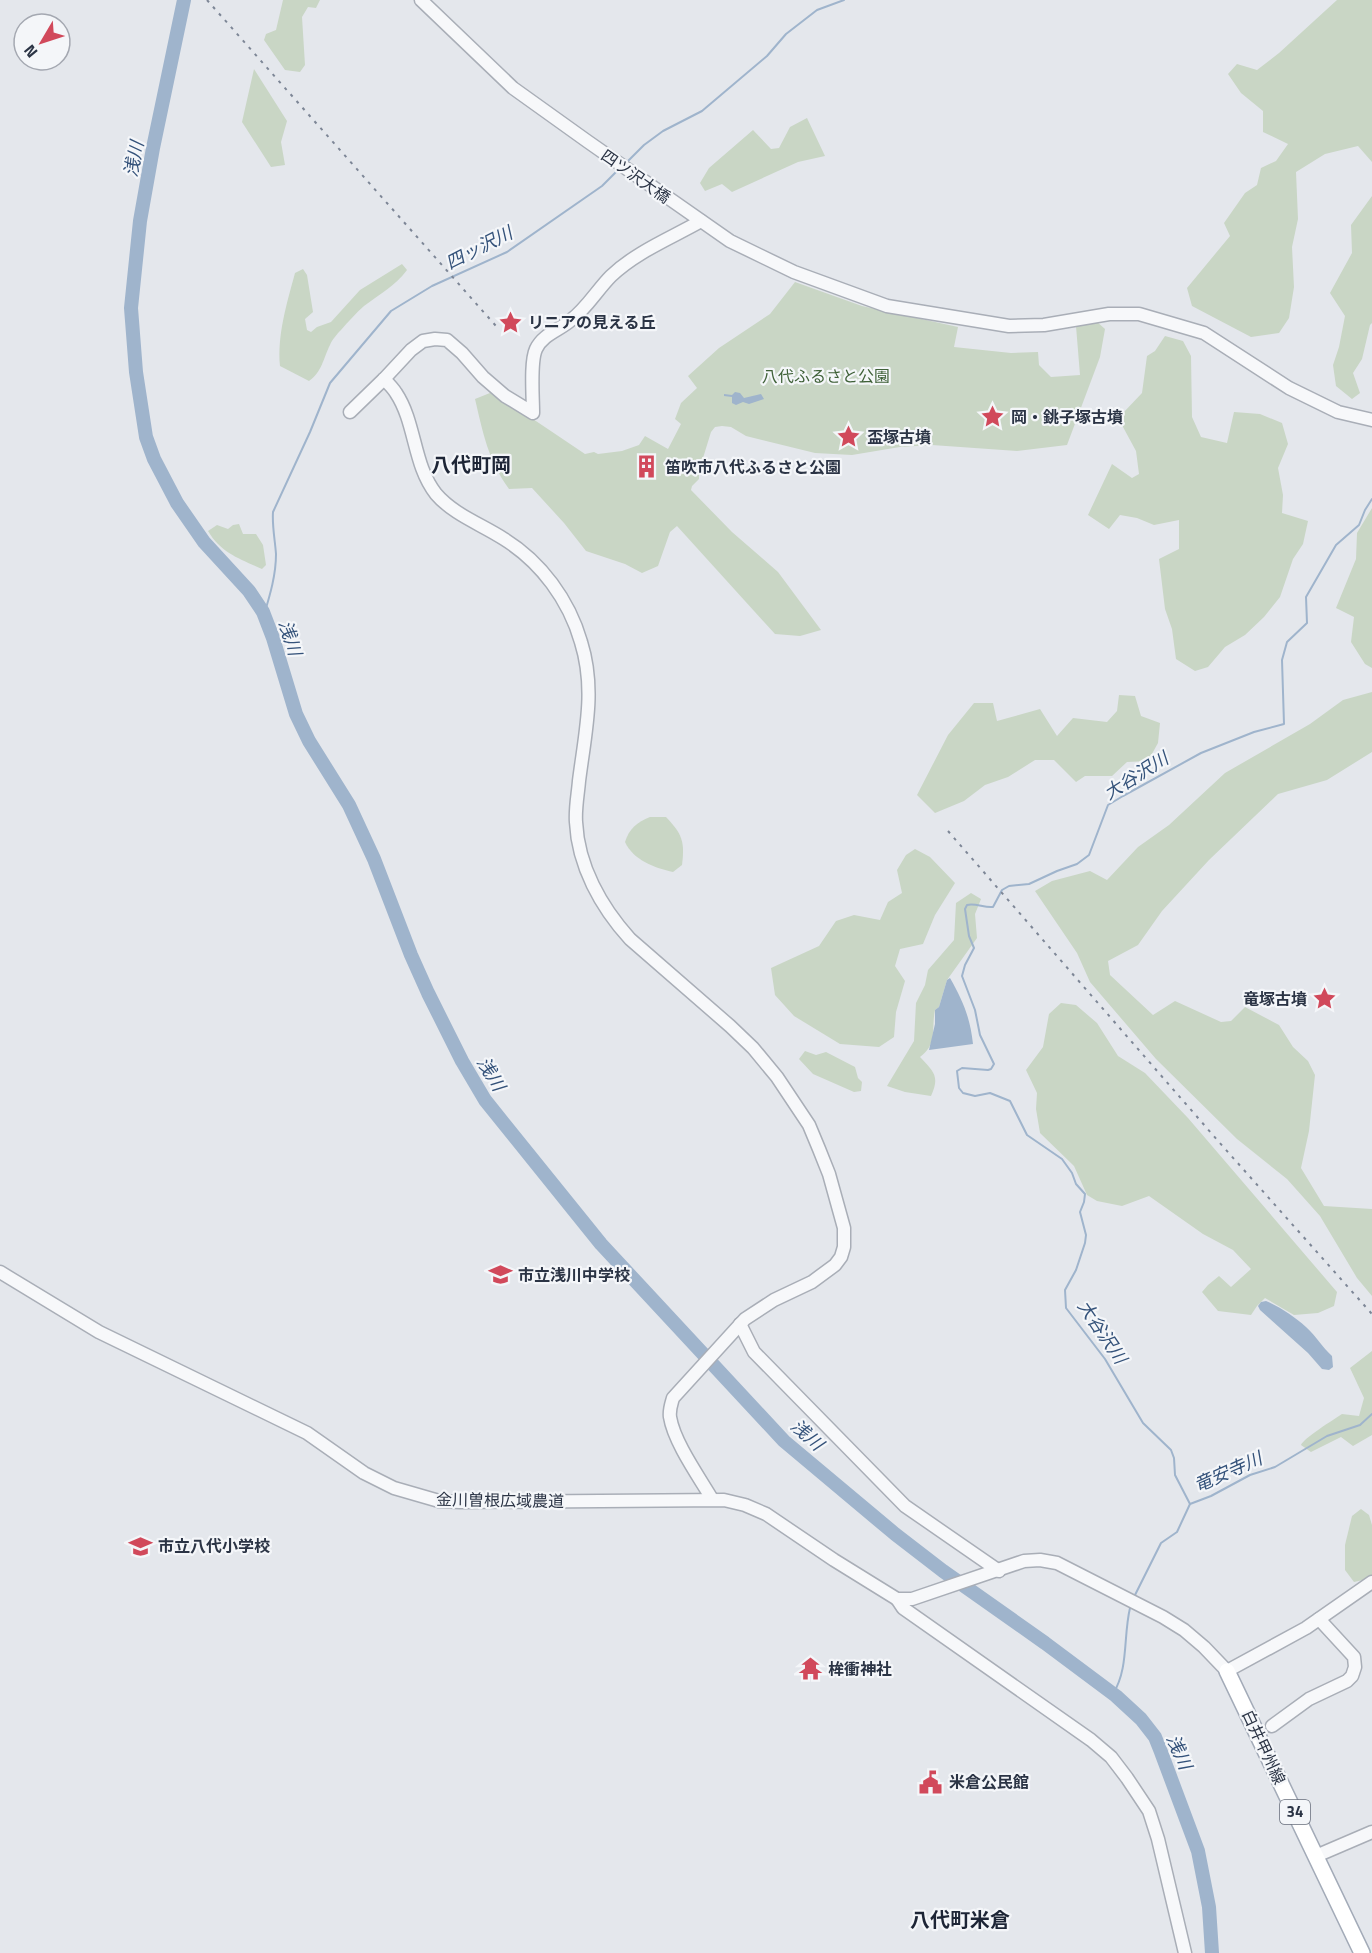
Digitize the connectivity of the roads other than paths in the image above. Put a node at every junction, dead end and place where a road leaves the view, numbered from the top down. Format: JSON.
{"nodes":[{"id":1,"x":421,"y":0,"type":"edge"},
{"id":2,"x":701,"y":221,"type":"junction"},
{"id":3,"x":384,"y":379,"type":"junction"},
{"id":4,"x":350,"y":412,"type":"dead end"},
{"id":5,"x":1372,"y":420,"type":"edge"},
{"id":6,"x":0,"y":1272,"type":"edge"},
{"id":7,"x":738,"y":1326,"type":"junction"},
{"id":8,"x":712,"y":1499,"type":"junction"},
{"id":9,"x":994,"y":1573,"type":"junction"},
{"id":10,"x":1372,"y":1582,"type":"edge"},
{"id":11,"x":897,"y":1599,"type":"junction"},
{"id":12,"x":1319,"y":1619,"type":"junction"},
{"id":13,"x":1227,"y":1671,"type":"junction"},
{"id":14,"x":1272,"y":1726,"type":"dead end"},
{"id":15,"x":1372,"y":1832,"type":"edge"},
{"id":16,"x":1316,"y":1856,"type":"junction"},
{"id":17,"x":1185,"y":1953,"type":"edge"},
{"id":18,"x":1362,"y":1953,"type":"edge"}],
"edges":[{"from":1,"to":2,"type":"street","name":"四ツ沢大橋"},
{"from":2,"to":3,"type":"street"},
{"from":2,"to":5,"type":"street","name":"四ツ沢大橋"},
{"from":3,"to":4,"type":"street"},
{"from":3,"to":7,"type":"street"},
{"from":6,"to":8,"type":"street","name":"金川曽根広域農道"},
{"from":7,"to":8,"type":"street"},
{"from":7,"to":9,"type":"street"},
{"from":8,"to":11,"type":"street","name":"金川曽根広域農道"},
{"from":9,"to":11,"type":"street"},
{"from":9,"to":13,"type":"street"},
{"from":10,"to":12,"type":"street"},
{"from":11,"to":17,"type":"street","name":"金川曽根広域農道"},
{"from":12,"to":13,"type":"street"},
{"from":12,"to":14,"type":"street"},
{"from":13,"to":16,"type":"main road","name":"白井甲州線","number":"34"},
{"from":15,"to":16,"type":"street"},
{"from":16,"to":18,"type":"main road","name":"白井甲州線","number":"34"}]}
